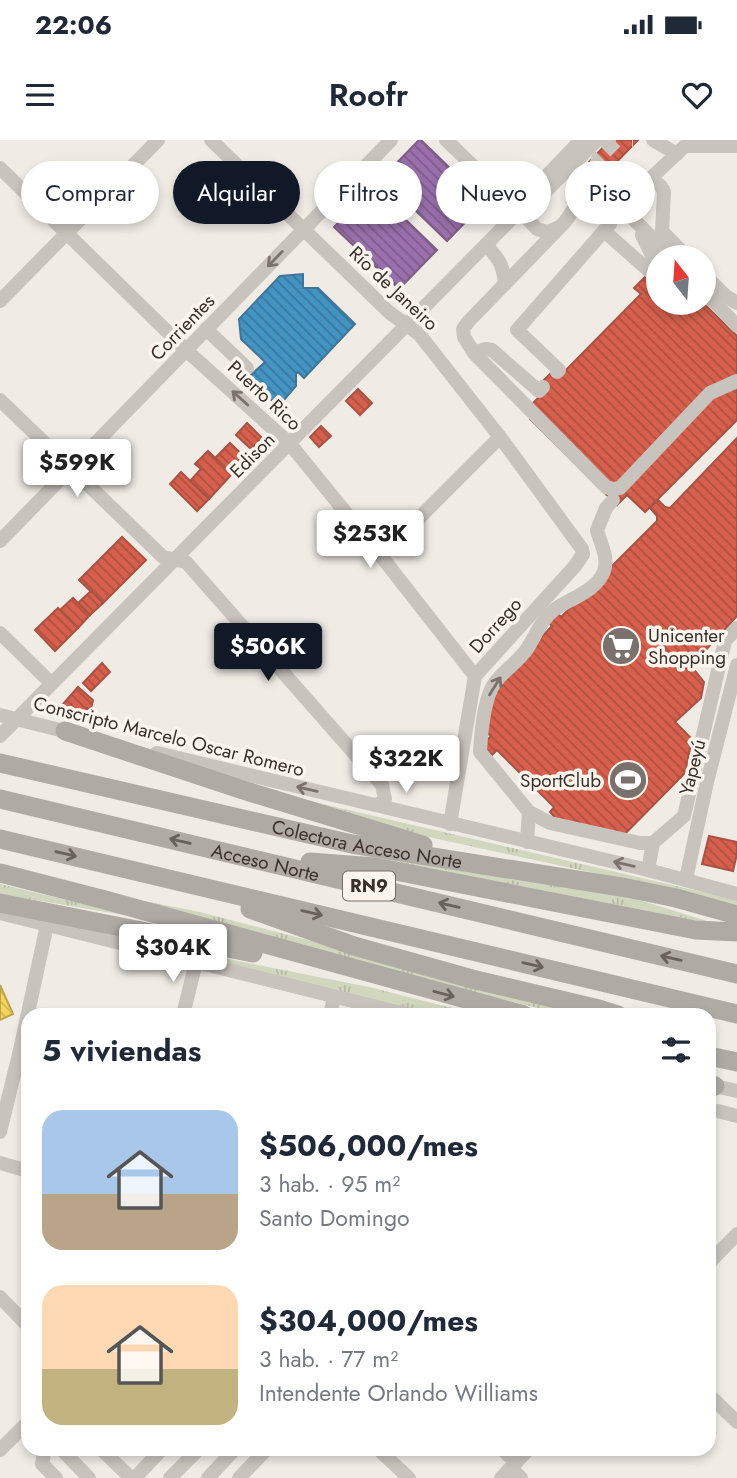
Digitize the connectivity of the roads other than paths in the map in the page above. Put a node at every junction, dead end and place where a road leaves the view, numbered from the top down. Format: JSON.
{"nodes":[{"id":1,"x":158,"y":140,"type":"edge"},
{"id":2,"x":211,"y":140,"type":"edge"},
{"id":3,"x":391,"y":140,"type":"edge"},
{"id":4,"x":446,"y":140,"type":"edge"},
{"id":5,"x":653,"y":140,"type":"edge"},
{"id":6,"x":727,"y":144,"type":"edge"},
{"id":7,"x":598,"y":151,"type":"tunnel mouth"},
{"id":8,"x":677,"y":154,"type":"junction"},
{"id":9,"x":472,"y":161,"type":"edge"},
{"id":10,"x":0,"y":168,"type":"edge"},
{"id":11,"x":655,"y":176,"type":"edge"},
{"id":12,"x":655,"y":182,"type":"edge"},
{"id":13,"x":551,"y":188,"type":"edge"},
{"id":14,"x":565,"y":220,"type":"edge"},
{"id":15,"x":506,"y":224,"type":"edge"},
{"id":16,"x":534,"y":224,"type":"edge"},
{"id":17,"x":610,"y":224,"type":"edge"},
{"id":18,"x":635,"y":224,"type":"edge"},
{"id":19,"x":638,"y":224,"type":"edge"},
{"id":20,"x":561,"y":226,"type":"junction"},
{"id":21,"x":304,"y":229,"type":"junction"},
{"id":22,"x":604,"y":232,"type":"junction"},
{"id":23,"x":67,"y":233,"type":"junction"},
{"id":24,"x":486,"y":245,"type":"junction"},
{"id":25,"x":658,"y":245,"type":"edge"},
{"id":26,"x":675,"y":245,"type":"edge"},
{"id":27,"x":646,"y":249,"type":"edge"},
{"id":28,"x":646,"y":264,"type":"edge"},
{"id":29,"x":505,"y":284,"type":"junction"},
{"id":30,"x":716,"y":286,"type":"edge"},
{"id":31,"x":0,"y":301,"type":"edge"},
{"id":32,"x":737,"y":303,"type":"edge"},
{"id":33,"x":716,"y":306,"type":"edge"},
{"id":34,"x":407,"y":324,"type":"junction"},
{"id":35,"x":737,"y":326,"type":"edge"},
{"id":36,"x":206,"y":329,"type":"junction"},
{"id":37,"x":186,"y":350,"type":"junction"},
{"id":38,"x":474,"y":353,"type":"junction"},
{"id":39,"x":247,"y":368,"type":"dead end"},
{"id":40,"x":558,"y":372,"type":"dead end"},
{"id":41,"x":737,"y":381,"type":"edge"},
{"id":42,"x":543,"y":387,"type":"dead end"},
{"id":43,"x":0,"y":400,"type":"edge"},
{"id":44,"x":533,"y":421,"type":"dead end"},
{"id":45,"x":500,"y":437,"type":"junction"},
{"id":46,"x":290,"y":444,"type":"junction"},
{"id":47,"x":70,"y":469,"type":"junction"},
{"id":48,"x":0,"y":541,"type":"edge"},
{"id":49,"x":582,"y":549,"type":"joint"},
{"id":50,"x":381,"y":556,"type":"junction"},
{"id":51,"x":174,"y":559,"type":"junction"},
{"id":52,"x":737,"y":628,"type":"edge"},
{"id":53,"x":0,"y":633,"type":"edge"},
{"id":54,"x":737,"y":665,"type":"edge"},
{"id":55,"x":475,"y":676,"type":"junction"},
{"id":56,"x":51,"y":683,"type":"junction"},
{"id":57,"x":731,"y":714,"type":"edge"},
{"id":58,"x":0,"y":715,"type":"edge"},
{"id":59,"x":17,"y":719,"type":"junction"},
{"id":60,"x":65,"y":731,"type":"junction"},
{"id":61,"x":0,"y":736,"type":"edge"},
{"id":62,"x":0,"y":763,"type":"edge"},
{"id":63,"x":0,"y":799,"type":"edge"},
{"id":64,"x":376,"y":805,"type":"junction"},
{"id":65,"x":529,"y":812,"type":"junction"},
{"id":66,"x":450,"y":824,"type":"junction"},
{"id":67,"x":0,"y":839,"type":"edge"},
{"id":68,"x":527,"y":842,"type":"junction"},
{"id":69,"x":653,"y":843,"type":"junction"},
{"id":70,"x":247,"y":857,"type":"junction"},
{"id":71,"x":515,"y":870,"type":"junction"},
{"id":72,"x":648,"y":870,"type":"junction"},
{"id":73,"x":0,"y":873,"type":"edge"},
{"id":74,"x":153,"y":875,"type":"junction"},
{"id":75,"x":686,"y":879,"type":"junction"},
{"id":76,"x":737,"y":894,"type":"edge"},
{"id":77,"x":0,"y":903,"type":"edge"},
{"id":78,"x":728,"y":912,"type":"edge"},
{"id":79,"x":0,"y":913,"type":"edge"},
{"id":80,"x":47,"y":925,"type":"junction"},
{"id":81,"x":737,"y":932,"type":"edge"},
{"id":82,"x":196,"y":962,"type":"junction"},
{"id":83,"x":737,"y":974,"type":"edge"},
{"id":84,"x":412,"y":985,"type":"junction"},
{"id":85,"x":334,"y":997,"type":"junction"},
{"id":86,"x":32,"y":1008,"type":"edge"},
{"id":87,"x":185,"y":1008,"type":"edge"},
{"id":88,"x":332,"y":1008,"type":"edge"},
{"id":89,"x":380,"y":1008,"type":"edge"},
{"id":90,"x":498,"y":1008,"type":"edge"},
{"id":91,"x":595,"y":1008,"type":"edge"},
{"id":92,"x":712,"y":1008,"type":"edge"},
{"id":93,"x":716,"y":1009,"type":"edge"},
{"id":94,"x":737,"y":1014,"type":"edge"},
{"id":95,"x":716,"y":1059,"type":"edge"},
{"id":96,"x":21,"y":1061,"type":"edge"},
{"id":97,"x":716,"y":1062,"type":"edge"},
{"id":98,"x":737,"y":1062,"type":"edge"},
{"id":99,"x":737,"y":1071,"type":"edge"},
{"id":100,"x":716,"y":1086,"type":"edge"},
{"id":101,"x":737,"y":1091,"type":"edge"},
{"id":102,"x":718,"y":1111,"type":"dead end"},
{"id":103,"x":737,"y":1116,"type":"edge"},
{"id":104,"x":0,"y":1132,"type":"edge"},
{"id":105,"x":0,"y":1163,"type":"edge"},
{"id":106,"x":21,"y":1169,"type":"edge"},
{"id":107,"x":737,"y":1234,"type":"edge"},
{"id":108,"x":716,"y":1256,"type":"edge"},
{"id":109,"x":0,"y":1297,"type":"edge"},
{"id":110,"x":21,"y":1319,"type":"edge"},
{"id":111,"x":716,"y":1402,"type":"edge"},
{"id":112,"x":737,"y":1422,"type":"edge"},
{"id":113,"x":21,"y":1429,"type":"edge"},
{"id":114,"x":0,"y":1450,"type":"edge"},
{"id":115,"x":44,"y":1456,"type":"edge"},
{"id":116,"x":68,"y":1456,"type":"edge"},
{"id":117,"x":109,"y":1456,"type":"edge"},
{"id":118,"x":151,"y":1456,"type":"edge"},
{"id":119,"x":193,"y":1456,"type":"edge"},
{"id":120,"x":228,"y":1456,"type":"edge"},
{"id":121,"x":260,"y":1456,"type":"edge"},
{"id":122,"x":385,"y":1456,"type":"edge"},
{"id":123,"x":524,"y":1456,"type":"edge"},
{"id":124,"x":512,"y":1472,"type":"edge"},
{"id":125,"x":176,"y":1476,"type":"edge"},
{"id":126,"x":56,"y":1478,"type":"edge"},
{"id":127,"x":89,"y":1478,"type":"edge"},
{"id":128,"x":133,"y":1478,"type":"edge"},
{"id":129,"x":208,"y":1478,"type":"edge"},
{"id":130,"x":239,"y":1478,"type":"edge"},
{"id":131,"x":409,"y":1478,"type":"edge"}],
"edges":[{"from":1,"to":23,"type":"street"},
{"from":2,"to":21,"type":"street","name":"Río de Janeiro"},
{"from":3,"to":21,"type":"street","name":"Corrientes"},
{"from":4,"to":9,"type":"street"},
{"from":5,"to":8,"type":"street"},
{"from":6,"to":8,"type":"street"},
{"from":7,"to":13,"type":"street","name":"Edison"},
{"from":8,"to":11,"type":"street"},
{"from":10,"to":23,"type":"street","name":"Puerto Rico"},
{"from":12,"to":26,"type":"street"},
{"from":14,"to":20,"type":"street"},
{"from":15,"to":24,"type":"street","name":"Edison"},
{"from":16,"to":20,"type":"street"},
{"from":17,"to":22,"type":"street"},
{"from":18,"to":27,"type":"street"},
{"from":19,"to":25,"type":"street"},
{"from":20,"to":29,"type":"street"},
{"from":21,"to":34,"type":"street","name":"Río de Janeiro"},
{"from":21,"to":36,"type":"street","name":"Corrientes","one_way":true},
{"from":22,"to":28,"type":"street"},
{"from":22,"to":40,"type":"street"},
{"from":23,"to":31,"type":"street"},
{"from":23,"to":37,"type":"street","name":"Puerto Rico"},
{"from":24,"to":29,"type":"street"},
{"from":24,"to":34,"type":"street","name":"Edison"},
{"from":29,"to":38,"type":"street"},
{"from":30,"to":32,"type":"street"},
{"from":33,"to":35,"type":"street"},
{"from":34,"to":45,"type":"street","name":"Río de Janeiro"},
{"from":34,"to":46,"type":"street","name":"Edison"},
{"from":36,"to":37,"type":"street","name":"Corrientes"},
{"from":36,"to":39,"type":"street"},
{"from":46,"to":37,"type":"street","name":"Puerto Rico","one_way":true},
{"from":37,"to":47,"type":"street","name":"Corrientes"},
{"from":38,"to":41,"type":"street"},
{"from":38,"to":42,"type":"street"},
{"from":43,"to":47,"type":"street"},
{"from":65,"to":44,"type":"street","one_way":true},
{"from":45,"to":49,"type":"street","name":"Río de Janeiro"},
{"from":45,"to":50,"type":"street"},
{"from":46,"to":50,"type":"street","name":"Puerto Rico"},
{"from":46,"to":51,"type":"street","name":"Edison"},
{"from":47,"to":48,"type":"street","name":"Corrientes"},
{"from":47,"to":51,"type":"street"},
{"from":49,"to":55,"type":"street","name":"Dorrego"},
{"from":50,"to":55,"type":"street","name":"Puerto Rico"},
{"from":51,"to":56,"type":"street","name":"Edison"},
{"from":51,"to":64,"type":"street"},
{"from":52,"to":69,"type":"street"},
{"from":53,"to":56,"type":"street"},
{"from":54,"to":57,"type":"street","name":"Yapeyú"},
{"from":55,"to":66,"type":"street","name":"Dorrego"},
{"from":56,"to":59,"type":"street","name":"Edison"},
{"from":57,"to":75,"type":"street","name":"Yapeyú"},
{"from":58,"to":59,"type":"street","name":"Conscripto Marcelo Oscar Romero"},
{"from":59,"to":60,"type":"street","name":"Conscripto Marcelo Oscar Romero"},
{"from":59,"to":61,"type":"street","name":"Edison"},
{"from":64,"to":60,"type":"street","name":"Conscripto Marcelo Oscar Romero","one_way":true},
{"from":60,"to":71,"type":"highway"},
{"from":62,"to":71,"type":"highway","name":"Colectora Acceso Norte"},
{"from":70,"to":63,"type":"highway","name":"Acceso Norte","number":"RN9","one_way":true},
{"from":64,"to":66,"type":"street","name":"Conscripto Marcelo Oscar Romero"},
{"from":65,"to":68,"type":"street"},
{"from":65,"to":69,"type":"street"},
{"from":66,"to":68,"type":"street","name":"Conscripto Marcelo Oscar Romero"},
{"from":67,"to":74,"type":"highway","name":"Acceso Norte","number":"RN9","one_way":true},
{"from":72,"to":68,"type":"street","name":"Conscripto Marcelo Oscar Romero","one_way":true},
{"from":69,"to":72,"type":"street"},
{"from":70,"to":81,"type":"highway"},
{"from":83,"to":70,"type":"highway","name":"Acceso Norte","number":"RN9","one_way":true},
{"from":71,"to":78,"type":"highway","name":"Colectora Acceso Norte"},
{"from":72,"to":75,"type":"street","name":"Conscripto Marcelo Oscar Romero"},
{"from":73,"to":84,"type":"highway"},
{"from":74,"to":91,"type":"highway"},
{"from":74,"to":92,"type":"highway","name":"Acceso Norte","number":"RN9","one_way":true},
{"from":75,"to":76,"type":"street","name":"Conscripto Marcelo Oscar Romero"},
{"from":77,"to":84,"type":"highway"},
{"from":79,"to":80,"type":"street"},
{"from":80,"to":82,"type":"street"},
{"from":80,"to":86,"type":"street"},
{"from":82,"to":85,"type":"street"},
{"from":82,"to":87,"type":"street"},
{"from":84,"to":90,"type":"highway","one_way":true},
{"from":85,"to":88,"type":"street"},
{"from":85,"to":89,"type":"street"},
{"from":93,"to":94,"type":"highway","name":"Acceso Norte","number":"RN9","one_way":true},
{"from":95,"to":98,"type":"highway"},
{"from":96,"to":104,"type":"street"},
{"from":97,"to":99,"type":"street"},
{"from":100,"to":101,"type":"street"},
{"from":102,"to":103,"type":"street"},
{"from":105,"to":106,"type":"street"},
{"from":107,"to":108,"type":"street"},
{"from":109,"to":110,"type":"street"},
{"from":111,"to":112,"type":"street"},
{"from":113,"to":114,"type":"street"},
{"from":115,"to":126,"type":"street"},
{"from":116,"to":127,"type":"street"},
{"from":117,"to":128,"type":"street"},
{"from":118,"to":128,"type":"street"},
{"from":119,"to":125,"type":"street"},
{"from":120,"to":129,"type":"street"},
{"from":121,"to":130,"type":"street"},
{"from":122,"to":131,"type":"street"},
{"from":123,"to":124,"type":"street"}]}
